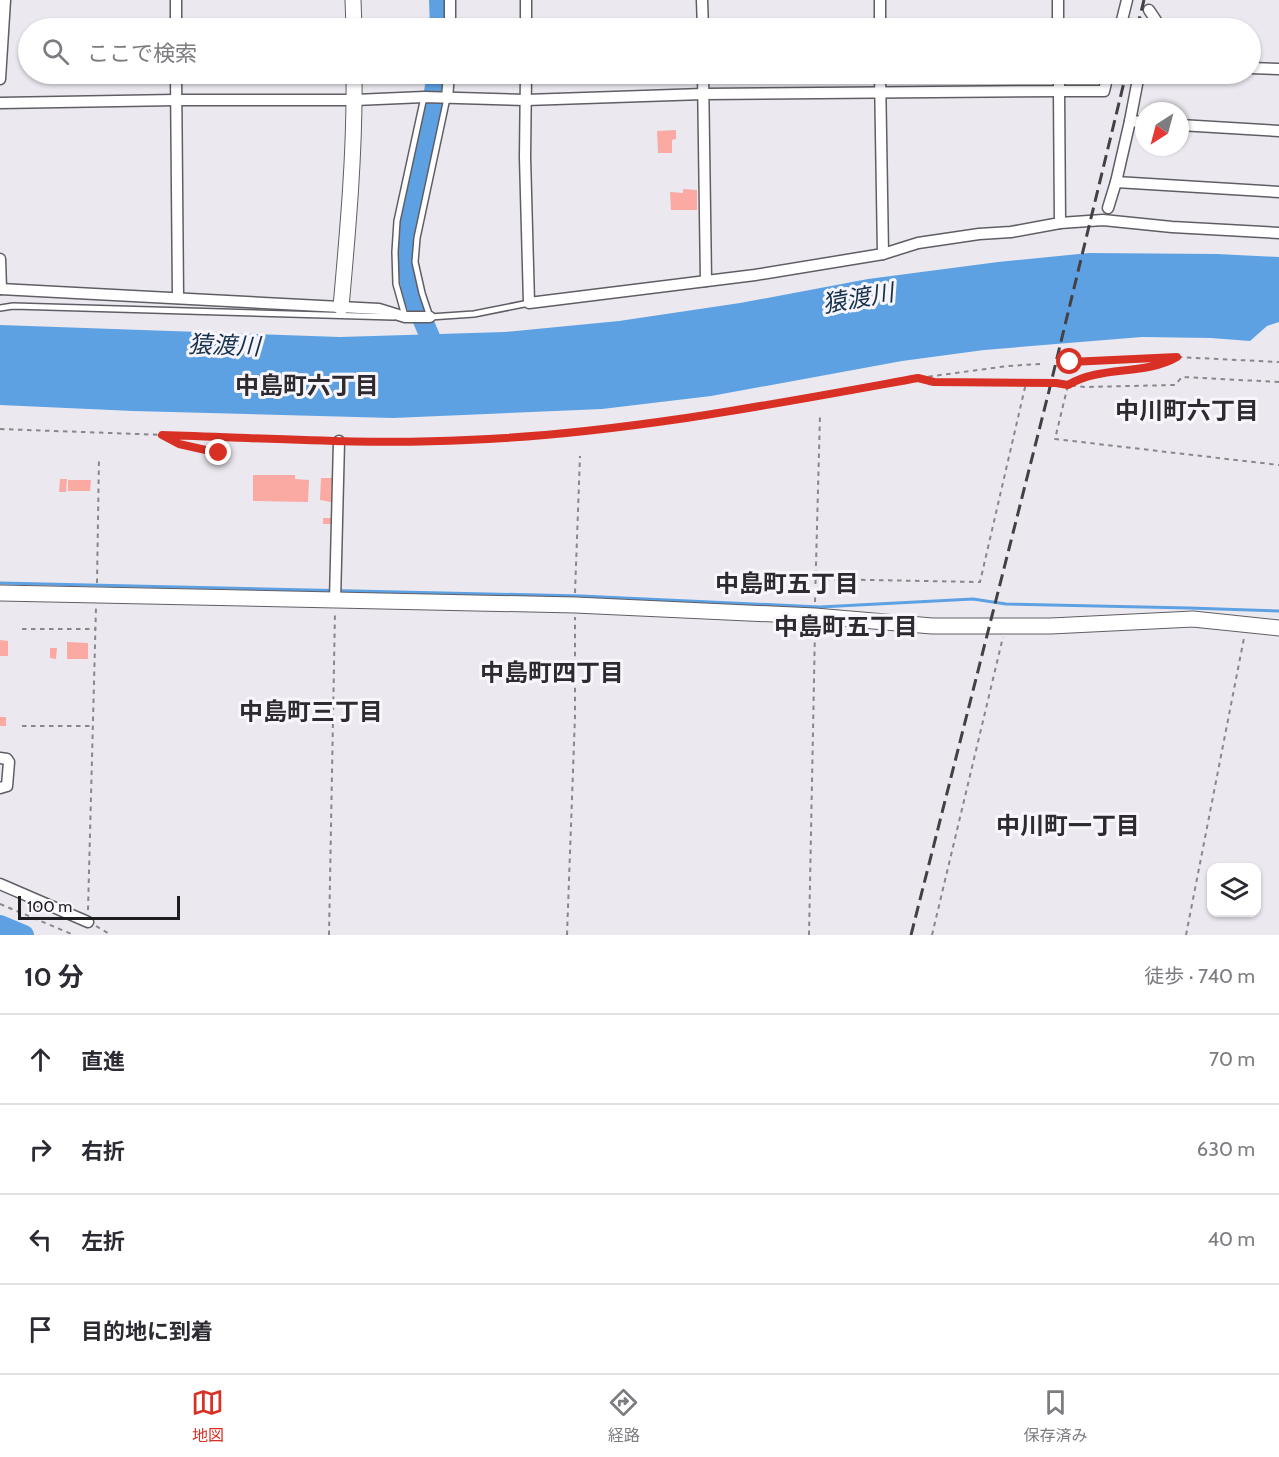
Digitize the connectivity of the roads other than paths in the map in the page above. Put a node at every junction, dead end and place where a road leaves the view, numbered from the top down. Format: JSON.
{"nodes":[{"id":1,"x":5,"y":0,"type":"edge"},
{"id":2,"x":176,"y":0,"type":"edge"},
{"id":3,"x":353,"y":0,"type":"edge"},
{"id":4,"x":450,"y":0,"type":"edge"},
{"id":5,"x":526,"y":0,"type":"edge"},
{"id":6,"x":702,"y":0,"type":"edge"},
{"id":7,"x":880,"y":0,"type":"edge"},
{"id":8,"x":1058,"y":0,"type":"edge"},
{"id":9,"x":1127,"y":0,"type":"edge"},
{"id":10,"x":1149,"y":10,"type":"dead end"},
{"id":11,"x":176,"y":18,"type":"edge"},
{"id":12,"x":354,"y":18,"type":"edge"},
{"id":13,"x":450,"y":18,"type":"edge"},
{"id":14,"x":526,"y":18,"type":"edge"},
{"id":15,"x":703,"y":18,"type":"edge"},
{"id":16,"x":880,"y":18,"type":"edge"},
{"id":17,"x":1058,"y":18,"type":"edge"},
{"id":18,"x":1122,"y":18,"type":"edge"},
{"id":19,"x":1154,"y":18,"type":"edge"},
{"id":20,"x":1261,"y":68,"type":"edge"},
{"id":21,"x":1279,"y":69,"type":"edge"},
{"id":22,"x":0,"y":79,"type":"edge"},
{"id":23,"x":176,"y":84,"type":"edge"},
{"id":24,"x":354,"y":84,"type":"edge"},
{"id":25,"x":448,"y":84,"type":"edge"},
{"id":26,"x":526,"y":84,"type":"edge"},
{"id":27,"x":703,"y":84,"type":"edge"},
{"id":28,"x":880,"y":84,"type":"edge"},
{"id":29,"x":1059,"y":84,"type":"edge"},
{"id":30,"x":1106,"y":84,"type":"edge"},
{"id":31,"x":1137,"y":84,"type":"edge"},
{"id":32,"x":1059,"y":91,"type":"junction"},
{"id":33,"x":880,"y":93,"type":"junction"},
{"id":34,"x":703,"y":94,"type":"junction"},
{"id":35,"x":424,"y":97,"type":"junction"},
{"id":36,"x":447,"y":98,"type":"junction"},
{"id":37,"x":176,"y":100,"type":"junction"},
{"id":38,"x":355,"y":100,"type":"junction"},
{"id":39,"x":526,"y":100,"type":"junction"},
{"id":40,"x":0,"y":103,"type":"edge"},
{"id":41,"x":1130,"y":121,"type":"junction"},
{"id":42,"x":1135,"y":121,"type":"edge"},
{"id":43,"x":1189,"y":126,"type":"edge"},
{"id":44,"x":1279,"y":131,"type":"edge"},
{"id":45,"x":1116,"y":182,"type":"junction"},
{"id":46,"x":1279,"y":192,"type":"edge"},
{"id":47,"x":1107,"y":207,"type":"dead end"},
{"id":48,"x":1060,"y":223,"type":"junction"},
{"id":49,"x":1279,"y":233,"type":"edge"},
{"id":50,"x":883,"y":254,"type":"junction"},
{"id":51,"x":0,"y":259,"type":"edge"},
{"id":52,"x":706,"y":280,"type":"junction"},
{"id":53,"x":0,"y":290,"type":"edge"},
{"id":54,"x":178,"y":298,"type":"junction"},
{"id":55,"x":529,"y":303,"type":"junction"},
{"id":56,"x":341,"y":307,"type":"junction"},
{"id":57,"x":0,"y":308,"type":"edge"},
{"id":58,"x":405,"y":317,"type":"junction"},
{"id":59,"x":430,"y":317,"type":"junction"},
{"id":60,"x":339,"y":441,"type":"road end"},
{"id":61,"x":0,"y":593,"type":"edge"},
{"id":62,"x":335,"y":599,"type":"junction"},
{"id":63,"x":1279,"y":628,"type":"edge"},
{"id":64,"x":0,"y":758,"type":"edge"},
{"id":65,"x":0,"y":788,"type":"edge"},
{"id":66,"x":0,"y":884,"type":"edge"},
{"id":67,"x":88,"y":922,"type":"road end"}],
"edges":[{"from":1,"to":22,"type":"street"},
{"from":2,"to":11,"type":"street"},
{"from":3,"to":12,"type":"street"},
{"from":4,"to":13,"type":"street"},
{"from":5,"to":14,"type":"street"},
{"from":6,"to":15,"type":"street"},
{"from":7,"to":16,"type":"street"},
{"from":8,"to":17,"type":"street"},
{"from":9,"to":18,"type":"street"},
{"from":10,"to":19,"type":"street"},
{"from":20,"to":21,"type":"street"},
{"from":23,"to":37,"type":"street"},
{"from":24,"to":38,"type":"street"},
{"from":25,"to":36,"type":"street"},
{"from":26,"to":39,"type":"street"},
{"from":27,"to":34,"type":"street"},
{"from":28,"to":33,"type":"street"},
{"from":29,"to":32,"type":"street"},
{"from":30,"to":32,"type":"street"},
{"from":31,"to":41,"type":"street"},
{"from":32,"to":33,"type":"street"},
{"from":32,"to":48,"type":"street"},
{"from":33,"to":34,"type":"street"},
{"from":33,"to":50,"type":"street"},
{"from":34,"to":39,"type":"street"},
{"from":34,"to":52,"type":"street"},
{"from":35,"to":36,"type":"street"},
{"from":35,"to":38,"type":"street"},
{"from":35,"to":58,"type":"lane"},
{"from":36,"to":39,"type":"street"},
{"from":36,"to":59,"type":"lane"},
{"from":37,"to":38,"type":"street"},
{"from":37,"to":40,"type":"street"},
{"from":37,"to":54,"type":"street"},
{"from":38,"to":56,"type":"street"},
{"from":39,"to":55,"type":"street"},
{"from":41,"to":42,"type":"street"},
{"from":41,"to":45,"type":"street"},
{"from":43,"to":44,"type":"street"},
{"from":45,"to":46,"type":"street"},
{"from":45,"to":47,"type":"street"},
{"from":48,"to":49,"type":"street"},
{"from":48,"to":50,"type":"street"},
{"from":50,"to":52,"type":"street"},
{"from":51,"to":53,"type":"street"},
{"from":52,"to":55,"type":"street"},
{"from":53,"to":54,"type":"street"},
{"from":54,"to":56,"type":"street"},
{"from":55,"to":59,"type":"lane"},
{"from":56,"to":58,"type":"street"},
{"from":57,"to":58,"type":"lane"},
{"from":58,"to":59,"type":"street"},
{"from":60,"to":62,"type":"street"},
{"from":61,"to":62,"type":"street"},
{"from":62,"to":63,"type":"street"},
{"from":64,"to":65,"type":"street"},
{"from":66,"to":67,"type":"street"}]}
